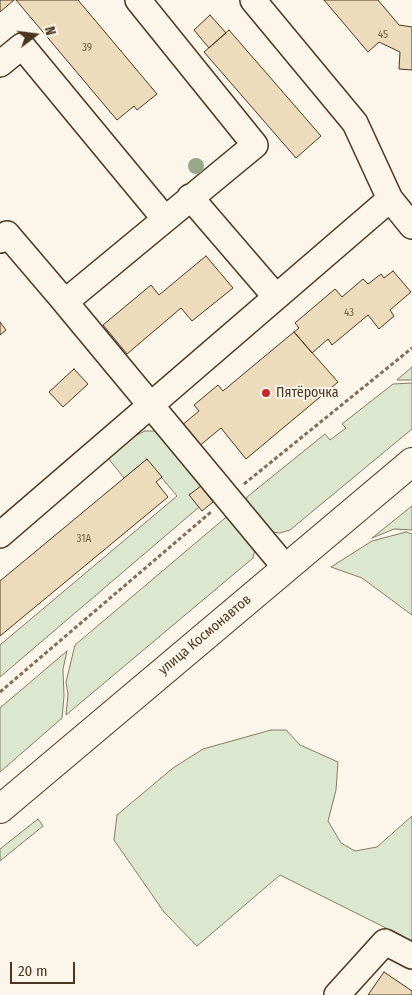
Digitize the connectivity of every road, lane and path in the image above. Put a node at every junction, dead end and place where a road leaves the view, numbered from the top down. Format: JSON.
{"nodes":[{"id":1,"x":138,"y":0,"type":"edge"},
{"id":2,"x":253,"y":0,"type":"edge"},
{"id":3,"x":0,"y":64,"type":"edge"},
{"id":4,"x":190,"y":197,"type":"junction"},
{"id":5,"x":390,"y":199,"type":"junction"},
{"id":6,"x":164,"y":219,"type":"junction"},
{"id":7,"x":412,"y":226,"type":"edge"},
{"id":8,"x":2,"y":234,"type":"edge"},
{"id":9,"x":276,"y":297,"type":"junction"},
{"id":10,"x":65,"y":302,"type":"junction"},
{"id":11,"x":412,"y":348,"type":"edge"},
{"id":12,"x":150,"y":405,"type":"junction"},
{"id":13,"x":412,"y":462,"type":"edge"},
{"id":14,"x":228,"y":498,"type":"junction"},
{"id":15,"x":0,"y":535,"type":"edge"},
{"id":16,"x":285,"y":567,"type":"junction"},
{"id":17,"x":0,"y":692,"type":"edge"},
{"id":18,"x":0,"y":809,"type":"edge"},
{"id":19,"x":412,"y":956,"type":"edge"},
{"id":20,"x":337,"y":995,"type":"edge"}],
"edges":[{"from":1,"to":4,"type":"lane"},
{"from":2,"to":5,"type":"lane"},
{"from":3,"to":6,"type":"lane"},
{"from":4,"to":6,"type":"lane"},
{"from":4,"to":9,"type":"lane"},
{"from":5,"to":7,"type":"lane"},
{"from":5,"to":9,"type":"lane"},
{"from":6,"to":10,"type":"lane"},
{"from":8,"to":10,"type":"lane"},
{"from":9,"to":12,"type":"lane"},
{"from":10,"to":12,"type":"lane"},
{"from":11,"to":14,"type":"path"},
{"from":12,"to":14,"type":"lane"},
{"from":12,"to":15,"type":"lane"},
{"from":13,"to":16,"type":"main road","name":"улица Космонавтов"},
{"from":14,"to":16,"type":"lane"},
{"from":14,"to":17,"type":"path"},
{"from":16,"to":18,"type":"main road","name":"улица Космонавтов"},
{"from":19,"to":20,"type":"lane"}]}
